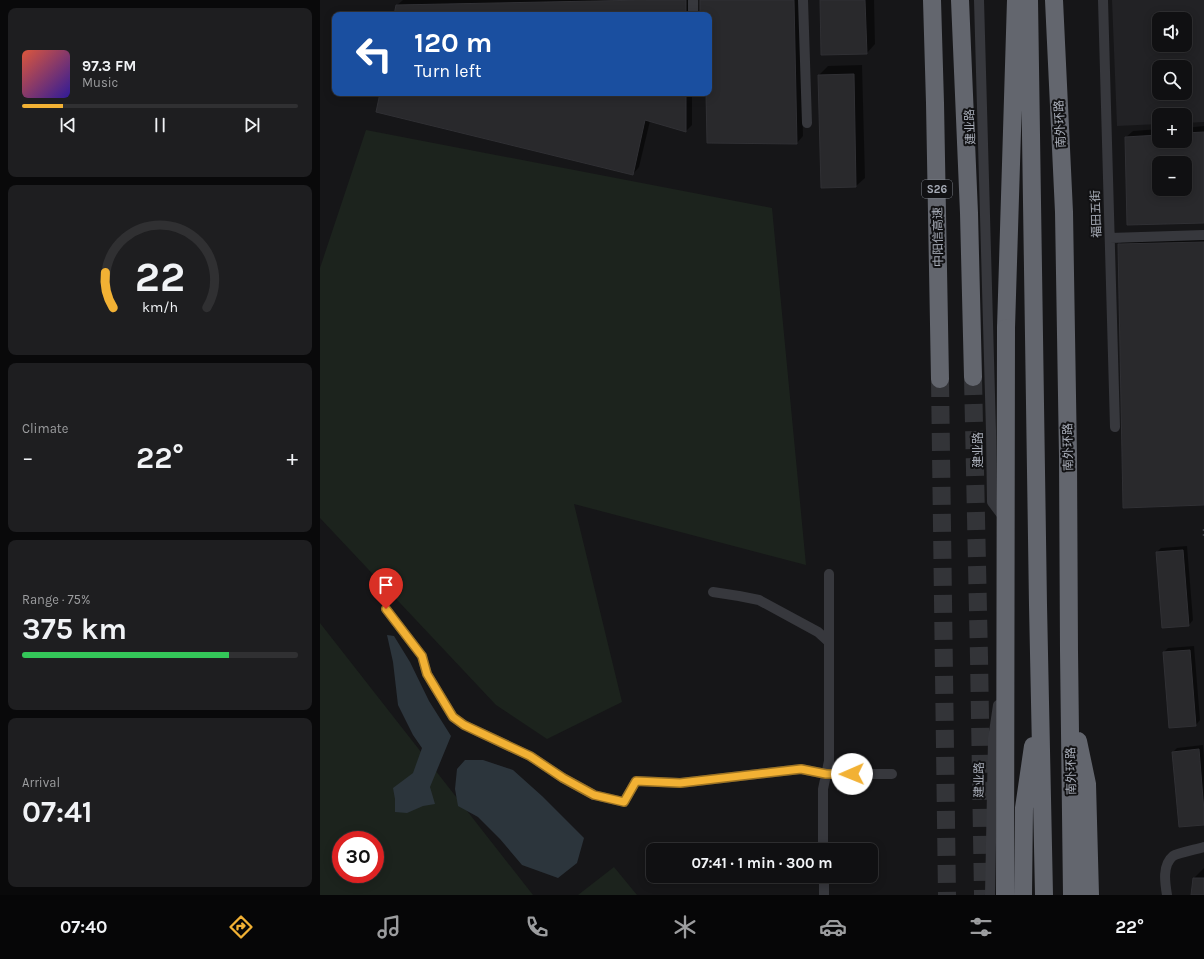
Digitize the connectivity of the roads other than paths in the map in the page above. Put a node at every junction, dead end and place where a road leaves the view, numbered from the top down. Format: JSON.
{"nodes":[{"id":1,"x":693,"y":0,"type":"edge"},
{"id":2,"x":803,"y":0,"type":"edge"},
{"id":3,"x":932,"y":0,"type":"edge"},
{"id":4,"x":960,"y":0,"type":"edge"},
{"id":5,"x":979,"y":0,"type":"edge"},
{"id":6,"x":1016,"y":0,"type":"edge"},
{"id":7,"x":1029,"y":0,"type":"edge"},
{"id":8,"x":1054,"y":0,"type":"edge"},
{"id":9,"x":1103,"y":0,"type":"edge"},
{"id":10,"x":693,"y":12,"type":"edge"},
{"id":11,"x":806,"y":123,"type":"dead end"},
{"id":12,"x":1204,"y":235,"type":"edge"},
{"id":13,"x":1110,"y":238,"type":"junction"},
{"id":14,"x":973,"y":377,"type":"tunnel mouth"},
{"id":15,"x":940,"y":379,"type":"tunnel mouth"},
{"id":16,"x":1115,"y":427,"type":"dead end"},
{"id":17,"x":830,"y":574,"type":"dead end"},
{"id":18,"x":713,"y":592,"type":"dead end"},
{"id":19,"x":386,"y":609,"type":"dead end"},
{"id":20,"x":829,"y":642,"type":"junction"},
{"id":21,"x":1040,"y":694,"type":"junction"},
{"id":22,"x":1070,"y":701,"type":"junction"},
{"id":23,"x":826,"y":774,"type":"junction"},
{"id":24,"x":892,"y":774,"type":"dead end"},
{"id":25,"x":823,"y":843,"type":"edge"},
{"id":26,"x":1204,"y":847,"type":"edge"},
{"id":27,"x":824,"y":883,"type":"edge"},
{"id":28,"x":824,"y":895,"type":"edge"},
{"id":29,"x":990,"y":895,"type":"edge"},
{"id":30,"x":1005,"y":895,"type":"edge"},
{"id":31,"x":1023,"y":895,"type":"edge"},
{"id":32,"x":1044,"y":895,"type":"edge"},
{"id":33,"x":1072,"y":895,"type":"edge"},
{"id":34,"x":1090,"y":895,"type":"edge"},
{"id":35,"x":1166,"y":895,"type":"edge"}],
"edges":[{"from":1,"to":10,"type":"street"},
{"from":2,"to":11,"type":"street"},
{"from":3,"to":15,"type":"highway","name":"中阳信高速","number":"S26"},
{"from":4,"to":14,"type":"highway","number":"S26"},
{"from":5,"to":29,"type":"street","name":"建业路"},
{"from":6,"to":30,"type":"highway","bridge":true},
{"from":7,"to":21,"type":"highway"},
{"from":8,"to":22,"type":"highway","name":"南外环路"},
{"from":9,"to":13,"type":"street","name":"福田五街"},
{"from":12,"to":13,"type":"street"},
{"from":13,"to":16,"type":"street","name":"福田五街"},
{"from":17,"to":20,"type":"street"},
{"from":18,"to":20,"type":"street"},
{"from":19,"to":23,"type":"street"},
{"from":20,"to":23,"type":"street"},
{"from":21,"to":31,"type":"highway"},
{"from":21,"to":32,"type":"highway"},
{"from":22,"to":33,"type":"highway","name":"南外环路"},
{"from":22,"to":34,"type":"highway"},
{"from":23,"to":24,"type":"street"},
{"from":23,"to":25,"type":"street"},
{"from":26,"to":35,"type":"street"},
{"from":27,"to":28,"type":"street"}]}
